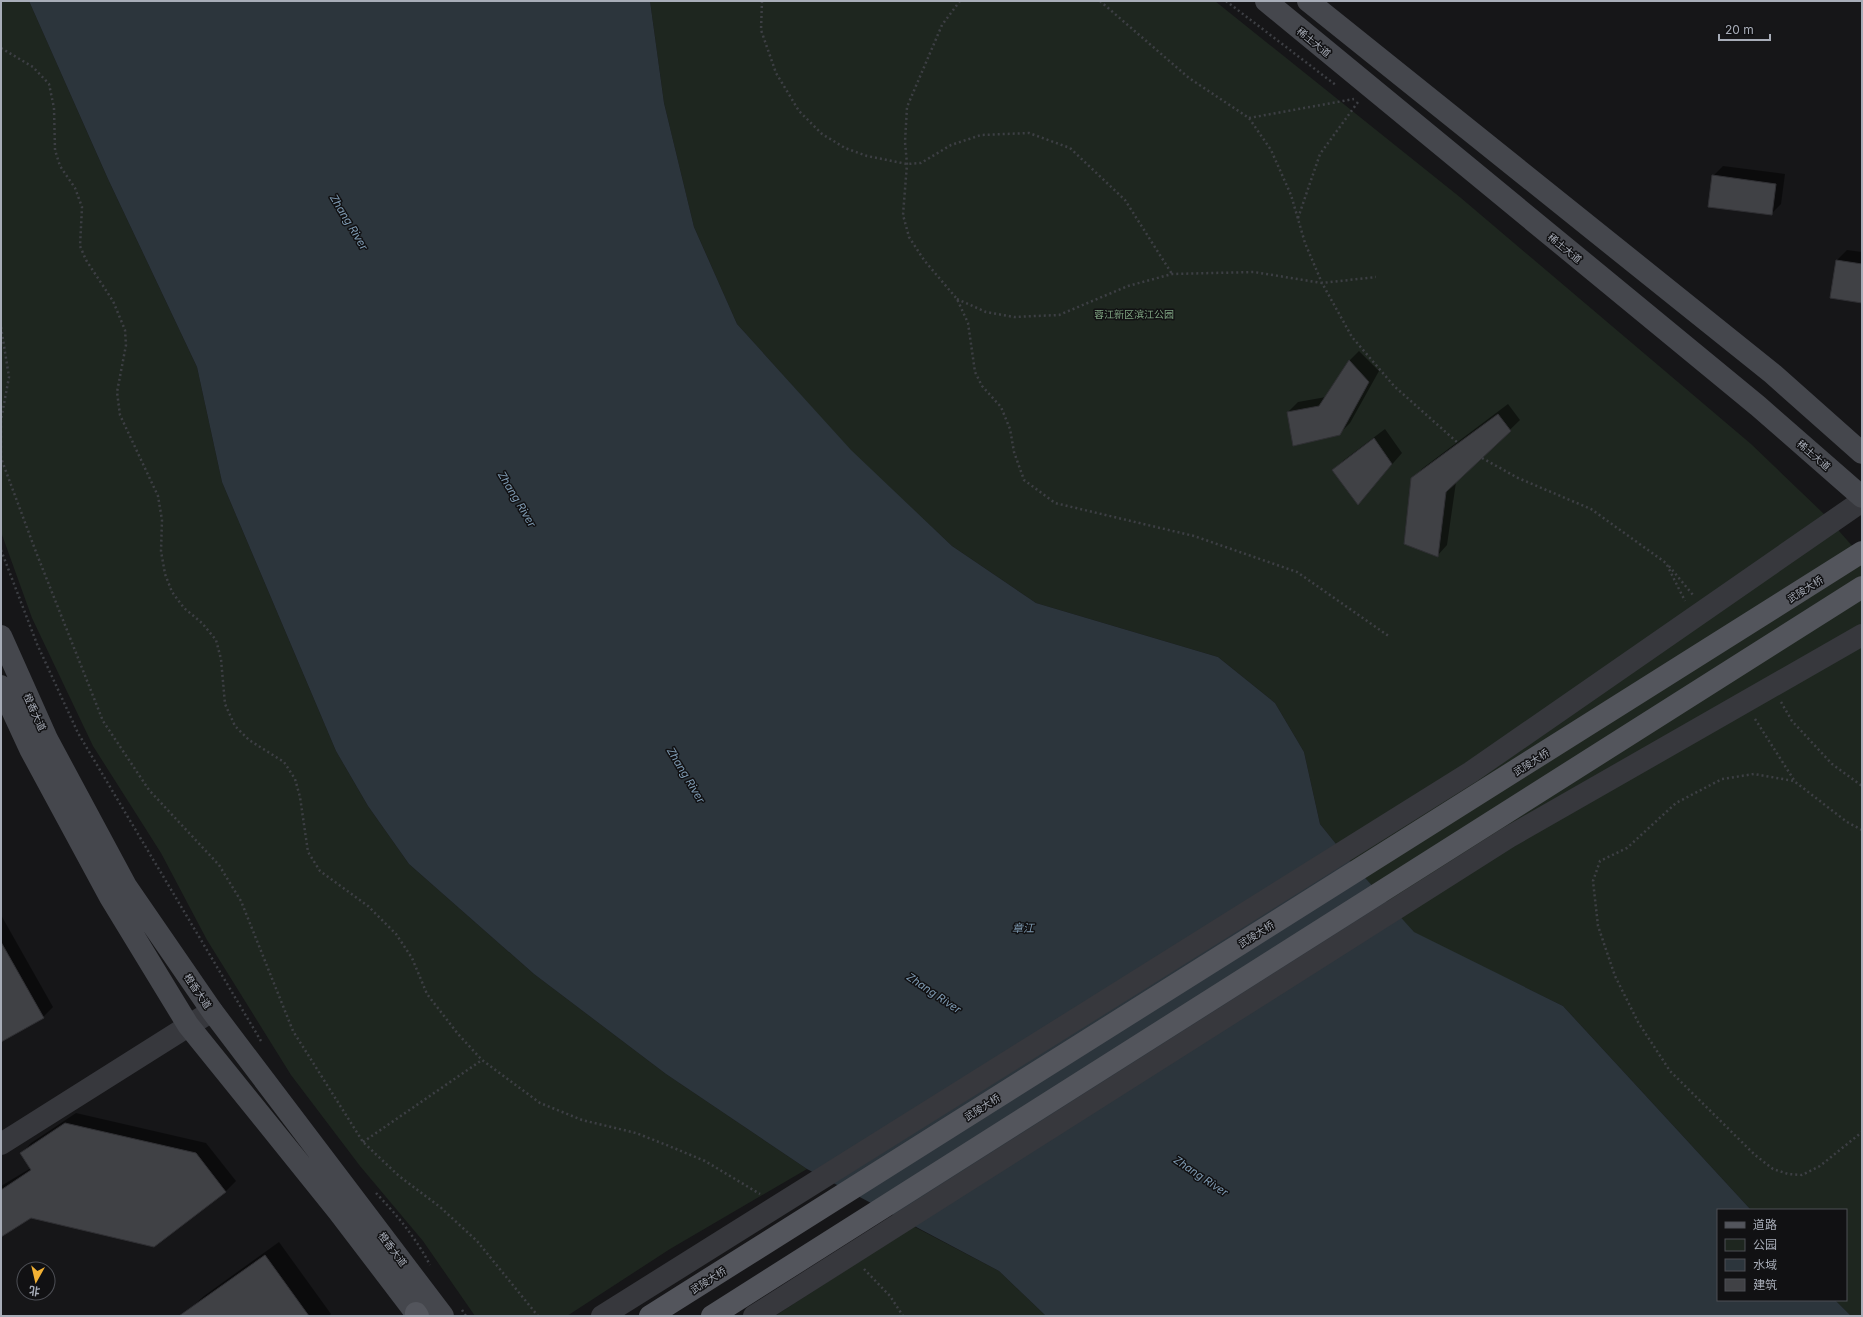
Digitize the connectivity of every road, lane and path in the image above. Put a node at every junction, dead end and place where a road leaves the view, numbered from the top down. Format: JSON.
{"nodes":[{"id":1,"x":762,"y":1,"type":"edge"},
{"id":2,"x":960,"y":1,"type":"edge"},
{"id":3,"x":1100,"y":1,"type":"edge"},
{"id":4,"x":1266,"y":1,"type":"edge"},
{"id":5,"x":1308,"y":1,"type":"edge"},
{"id":6,"x":1,"y":44,"type":"edge"},
{"id":7,"x":1,"y":48,"type":"edge"},
{"id":8,"x":1354,"y":99,"type":"dead end"},
{"id":9,"x":1358,"y":102,"type":"dead end"},
{"id":10,"x":1249,"y":118,"type":"junction"},
{"id":11,"x":907,"y":164,"type":"junction"},
{"id":12,"x":1298,"y":219,"type":"junction"},
{"id":13,"x":1172,"y":274,"type":"junction"},
{"id":14,"x":1376,"y":277,"type":"dead end"},
{"id":15,"x":1322,"y":283,"type":"junction"},
{"id":16,"x":957,"y":299,"type":"junction"},
{"id":17,"x":1,"y":327,"type":"edge"},
{"id":18,"x":1458,"y":443,"type":"dead end"},
{"id":19,"x":1862,"y":453,"type":"edge"},
{"id":20,"x":1482,"y":458,"type":"dead end"},
{"id":21,"x":1862,"y":497,"type":"edge"},
{"id":22,"x":1862,"y":501,"type":"edge"},
{"id":23,"x":1862,"y":536,"type":"edge"},
{"id":24,"x":1,"y":550,"type":"edge"},
{"id":25,"x":1862,"y":552,"type":"edge"},
{"id":26,"x":1862,"y":587,"type":"edge"},
{"id":27,"x":1862,"y":597,"type":"edge"},
{"id":28,"x":1687,"y":606,"type":"dead end"},
{"id":29,"x":1862,"y":635,"type":"edge"},
{"id":30,"x":1,"y":636,"type":"edge"},
{"id":31,"x":1390,"y":637,"type":"dead end"},
{"id":32,"x":1721,"y":642,"type":"junction"},
{"id":33,"x":1735,"y":667,"type":"junction"},
{"id":34,"x":1,"y":686,"type":"edge"},
{"id":35,"x":1751,"y":713,"type":"dead end"},
{"id":36,"x":1794,"y":781,"type":"junction"},
{"id":37,"x":1862,"y":830,"type":"edge"},
{"id":38,"x":212,"y":1011,"type":"junction"},
{"id":39,"x":188,"y":1025,"type":"junction"},
{"id":40,"x":261,"y":1042,"type":"dead end"},
{"id":41,"x":482,"y":1060,"type":"junction"},
{"id":42,"x":1862,"y":1132,"type":"edge"},
{"id":43,"x":363,"y":1142,"type":"junction"},
{"id":44,"x":1,"y":1144,"type":"edge"},
{"id":45,"x":374,"y":1191,"type":"dead end"},
{"id":46,"x":762,"y":1195,"type":"dead end"},
{"id":47,"x":862,"y":1266,"type":"dead end"},
{"id":48,"x":432,"y":1269,"type":"dead end"},
{"id":49,"x":450,"y":1310,"type":"edge"},
{"id":50,"x":418,"y":1315,"type":"edge"},
{"id":51,"x":466,"y":1316,"type":"edge"},
{"id":52,"x":538,"y":1316,"type":"edge"},
{"id":53,"x":602,"y":1316,"type":"edge"},
{"id":54,"x":650,"y":1316,"type":"edge"},
{"id":55,"x":712,"y":1316,"type":"edge"},
{"id":56,"x":754,"y":1316,"type":"edge"},
{"id":57,"x":903,"y":1316,"type":"edge"}],
"edges":[{"from":1,"to":11,"type":"path"},
{"from":2,"to":11,"type":"path"},
{"from":3,"to":10,"type":"path"},
{"from":4,"to":21,"type":"main road","name":"稀土大道"},
{"from":5,"to":19,"type":"main road"},
{"from":6,"to":7,"type":"path"},
{"from":7,"to":41,"type":"path"},
{"from":8,"to":10,"type":"path"},
{"from":9,"to":12,"type":"path"},
{"from":10,"to":12,"type":"path"},
{"from":11,"to":13,"type":"path"},
{"from":11,"to":16,"type":"path"},
{"from":12,"to":15,"type":"path"},
{"from":13,"to":15,"type":"path"},
{"from":13,"to":16,"type":"path"},
{"from":14,"to":15,"type":"path"},
{"from":15,"to":18,"type":"path"},
{"from":16,"to":31,"type":"path"},
{"from":17,"to":43,"type":"path"},
{"from":20,"to":28,"type":"path"},
{"from":22,"to":53,"type":"street"},
{"from":23,"to":32,"type":"main road"},
{"from":24,"to":40,"type":"path"},
{"from":25,"to":32,"type":"main road","name":"武陵大桥"},
{"from":26,"to":33,"type":"main road"},
{"from":27,"to":33,"type":"main road"},
{"from":29,"to":56,"type":"street"},
{"from":30,"to":38,"type":"main road","name":"橙香大道"},
{"from":32,"to":54,"type":"main road","name":"武陵大桥"},
{"from":33,"to":55,"type":"main road"},
{"from":34,"to":39,"type":"main road","name":"橙香大道"},
{"from":35,"to":36,"type":"path"},
{"from":36,"to":37,"type":"path"},
{"from":36,"to":42,"type":"path"},
{"from":38,"to":39,"type":"street"},
{"from":38,"to":49,"type":"main road","name":"橙香大道"},
{"from":39,"to":44,"type":"street"},
{"from":39,"to":50,"type":"main road","name":"橙香大道"},
{"from":41,"to":43,"type":"path"},
{"from":41,"to":46,"type":"path"},
{"from":43,"to":52,"type":"path"},
{"from":45,"to":48,"type":"path"},
{"from":47,"to":57,"type":"path"},
{"from":49,"to":51,"type":"path"}]}
